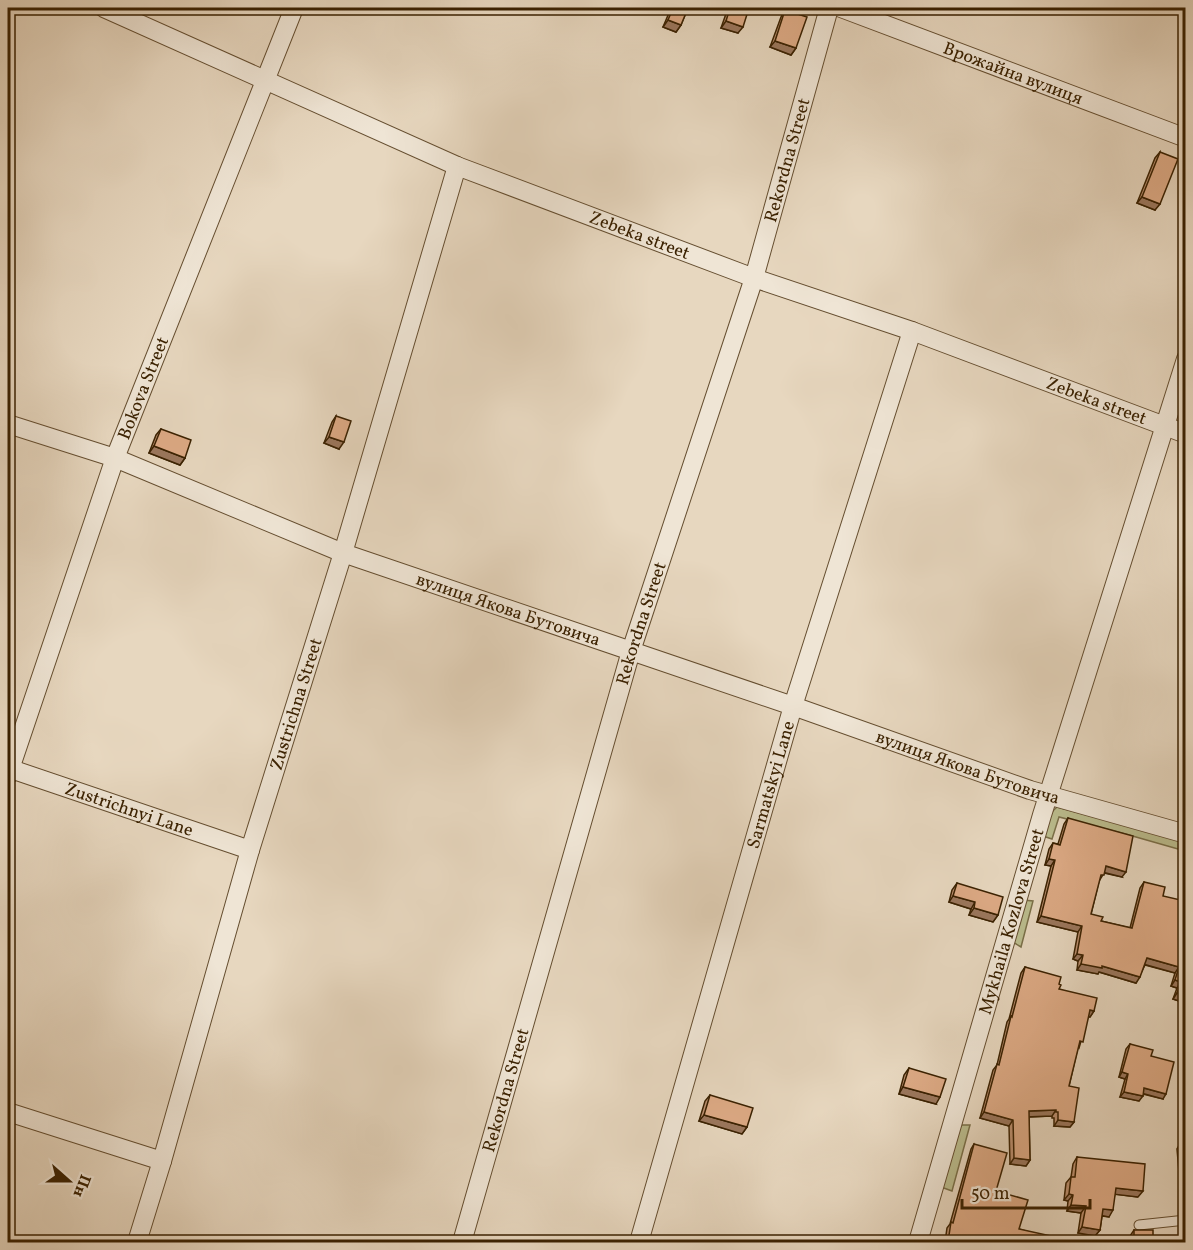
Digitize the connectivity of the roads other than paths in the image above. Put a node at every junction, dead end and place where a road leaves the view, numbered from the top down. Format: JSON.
{"nodes":[{"id":1,"x":104,"y":8,"type":"edge"},
{"id":2,"x":294,"y":8,"type":"edge"},
{"id":3,"x":829,"y":8,"type":"edge"},
{"id":4,"x":841,"y":8,"type":"edge"},
{"id":5,"x":266,"y":80,"type":"junction"},
{"id":6,"x":1185,"y":138,"type":"edge"},
{"id":7,"x":457,"y":166,"type":"junction"},
{"id":8,"x":754,"y":278,"type":"junction"},
{"id":9,"x":912,"y":331,"type":"junction"},
{"id":10,"x":1185,"y":359,"type":"edge"},
{"id":11,"x":8,"y":424,"type":"edge"},
{"id":12,"x":1164,"y":426,"type":"junction"},
{"id":13,"x":1185,"y":434,"type":"edge"},
{"id":14,"x":115,"y":459,"type":"junction"},
{"id":15,"x":343,"y":553,"type":"junction"},
{"id":16,"x":631,"y":651,"type":"junction"},
{"id":17,"x":793,"y":706,"type":"junction"},
{"id":18,"x":8,"y":771,"type":"edge"},
{"id":19,"x":1048,"y":795,"type":"junction"},
{"id":20,"x":1185,"y":834,"type":"edge"},
{"id":21,"x":250,"y":850,"type":"junction"},
{"id":22,"x":8,"y":1112,"type":"edge"},
{"id":23,"x":162,"y":1161,"type":"junction"},
{"id":24,"x":1185,"y":1220,"type":"edge"},
{"id":25,"x":1139,"y":1226,"type":"dead end"},
{"id":26,"x":137,"y":1242,"type":"edge"},
{"id":27,"x":462,"y":1242,"type":"edge"},
{"id":28,"x":639,"y":1242,"type":"edge"},
{"id":29,"x":918,"y":1242,"type":"edge"}],
"edges":[{"from":1,"to":5,"type":"street","name":"Zebeka street"},
{"from":2,"to":5,"type":"street","name":"Bokova Street"},
{"from":3,"to":8,"type":"street","name":"Rekordna Street"},
{"from":4,"to":6,"type":"street","name":"Врожайна вулиця"},
{"from":5,"to":7,"type":"street","name":"Zebeka street"},
{"from":5,"to":14,"type":"street","name":"Bokova Street"},
{"from":7,"to":8,"type":"street","name":"Zebeka street"},
{"from":7,"to":15,"type":"street","name":"Zustrichna Street"},
{"from":8,"to":9,"type":"street","name":"Zebeka street"},
{"from":8,"to":16,"type":"street","name":"Rekordna Street"},
{"from":9,"to":12,"type":"street","name":"Zebeka street"},
{"from":9,"to":17,"type":"street","name":"Sarmatskyi Lane"},
{"from":10,"to":12,"type":"street","name":"Mykhaila Kozlova Street"},
{"from":11,"to":14,"type":"street","name":"вулиця Якова Бутовича"},
{"from":12,"to":13,"type":"street","name":"Zebeka street"},
{"from":12,"to":19,"type":"street","name":"Mykhaila Kozlova Street"},
{"from":14,"to":15,"type":"street","name":"вулиця Якова Бутовича"},
{"from":14,"to":18,"type":"street","name":"Bokova Street"},
{"from":15,"to":16,"type":"street","name":"вулиця Якова Бутовича"},
{"from":15,"to":21,"type":"street","name":"Zustrichna Street"},
{"from":16,"to":17,"type":"street","name":"вулиця Якова Бутовича"},
{"from":16,"to":27,"type":"street","name":"Rekordna Street"},
{"from":17,"to":19,"type":"street","name":"вулиця Якова Бутовича"},
{"from":17,"to":28,"type":"street","name":"Sarmatskyi Lane"},
{"from":18,"to":21,"type":"street","name":"Zustrichnyi Lane"},
{"from":19,"to":20,"type":"street","name":"вулиця Якова Бутовича"},
{"from":19,"to":29,"type":"street","name":"Mykhaila Kozlova Street"},
{"from":21,"to":23,"type":"street","name":"Zustrichna Street"},
{"from":22,"to":23,"type":"street"},
{"from":23,"to":26,"type":"street","name":"Zustrichna Street"},
{"from":24,"to":25,"type":"lane"}]}
